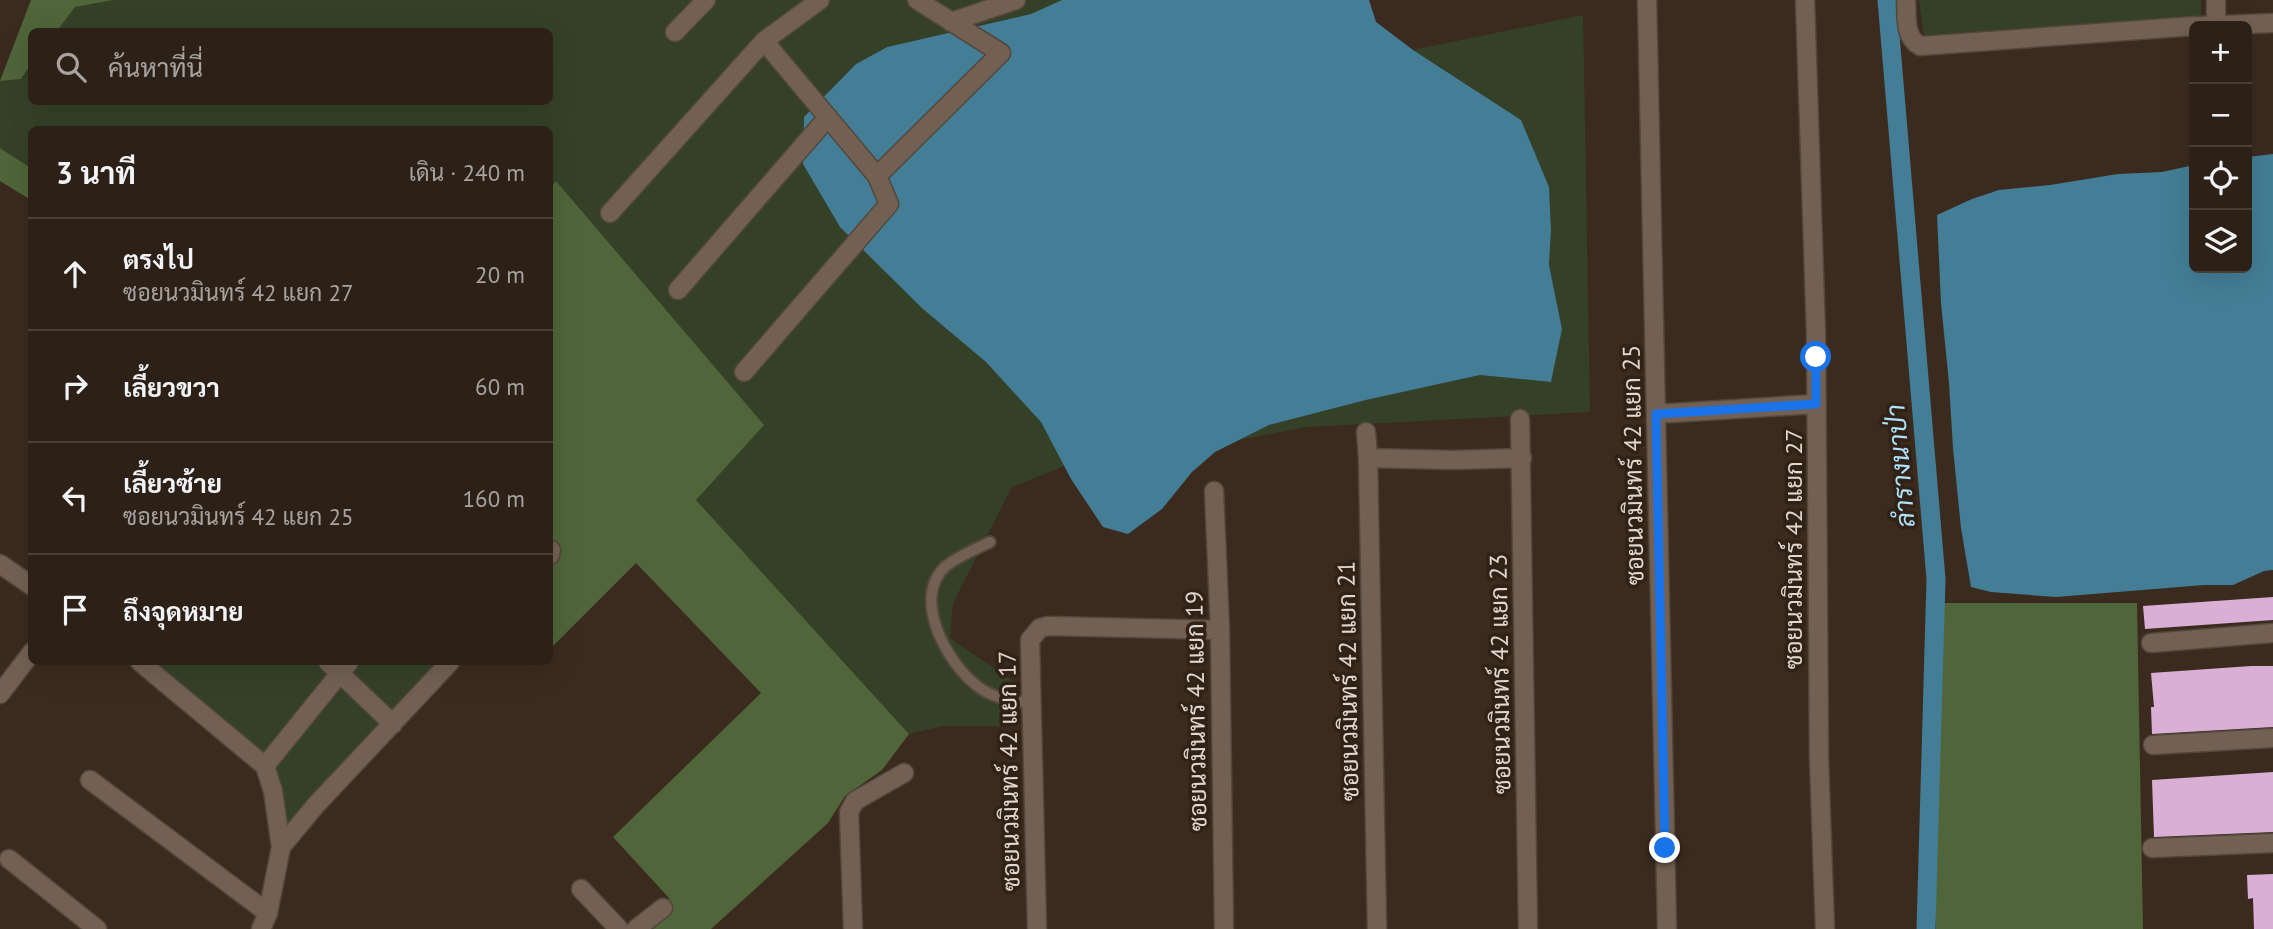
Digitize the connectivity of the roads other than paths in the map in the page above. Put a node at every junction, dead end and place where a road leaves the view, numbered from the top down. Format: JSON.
{"nodes":[{"id":1,"x":706,"y":0,"type":"edge"},
{"id":2,"x":820,"y":0,"type":"edge"},
{"id":3,"x":917,"y":0,"type":"edge"},
{"id":4,"x":1016,"y":0,"type":"edge"},
{"id":5,"x":1647,"y":0,"type":"edge"},
{"id":6,"x":1805,"y":0,"type":"edge"},
{"id":7,"x":1906,"y":0,"type":"edge"},
{"id":8,"x":2216,"y":0,"type":"edge"},
{"id":9,"x":2216,"y":21,"type":"edge"},
{"id":10,"x":951,"y":22,"type":"junction"},
{"id":11,"x":2273,"y":23,"type":"edge"},
{"id":12,"x":2252,"y":24,"type":"edge"},
{"id":13,"x":2189,"y":27,"type":"edge"},
{"id":14,"x":675,"y":32,"type":"dead end"},
{"id":15,"x":764,"y":41,"type":"junction"},
{"id":16,"x":828,"y":117,"type":"junction"},
{"id":17,"x":877,"y":176,"type":"junction"},
{"id":18,"x":610,"y":213,"type":"dead end"},
{"id":19,"x":678,"y":290,"type":"dead end"},
{"id":20,"x":744,"y":372,"type":"dead end"},
{"id":21,"x":1816,"y":404,"type":"junction"},
{"id":22,"x":1656,"y":414,"type":"junction"},
{"id":23,"x":1520,"y":419,"type":"dead end"},
{"id":24,"x":1366,"y":432,"type":"dead end"},
{"id":25,"x":1368,"y":458,"type":"junction"},
{"id":26,"x":1522,"y":458,"type":"junction"},
{"id":27,"x":1214,"y":491,"type":"dead end"},
{"id":28,"x":989,"y":542,"type":"dead end"},
{"id":29,"x":0,"y":564,"type":"edge"},
{"id":30,"x":28,"y":583,"type":"edge"},
{"id":31,"x":1220,"y":630,"type":"junction"},
{"id":32,"x":2273,"y":633,"type":"edge"},
{"id":33,"x":2151,"y":643,"type":"dead end"},
{"id":34,"x":28,"y":657,"type":"edge"},
{"id":35,"x":144,"y":665,"type":"edge"},
{"id":36,"x":339,"y":665,"type":"edge"},
{"id":37,"x":447,"y":665,"type":"edge"},
{"id":38,"x":0,"y":694,"type":"edge"},
{"id":39,"x":1032,"y":703,"type":"junction"},
{"id":40,"x":393,"y":724,"type":"junction"},
{"id":41,"x":2273,"y":738,"type":"edge"},
{"id":42,"x":2153,"y":746,"type":"dead end"},
{"id":43,"x":265,"y":766,"type":"junction"},
{"id":44,"x":904,"y":774,"type":"dead end"},
{"id":45,"x":90,"y":780,"type":"dead end"},
{"id":46,"x":2273,"y":842,"type":"edge"},
{"id":47,"x":281,"y":847,"type":"junction"},
{"id":48,"x":2152,"y":848,"type":"dead end"},
{"id":49,"x":9,"y":859,"type":"dead end"},
{"id":50,"x":581,"y":889,"type":"dead end"},
{"id":51,"x":663,"y":908,"type":"dead end"},
{"id":52,"x":264,"y":921,"type":"edge"},
{"id":53,"x":97,"y":929,"type":"edge"},
{"id":54,"x":619,"y":929,"type":"edge"},
{"id":55,"x":636,"y":929,"type":"edge"},
{"id":56,"x":853,"y":929,"type":"edge"},
{"id":57,"x":1037,"y":929,"type":"edge"},
{"id":58,"x":1224,"y":929,"type":"edge"},
{"id":59,"x":1377,"y":929,"type":"edge"},
{"id":60,"x":1528,"y":929,"type":"edge"},
{"id":61,"x":1667,"y":929,"type":"edge"},
{"id":62,"x":1825,"y":929,"type":"edge"}],
"edges":[{"from":1,"to":14,"type":"street"},
{"from":2,"to":15,"type":"street"},
{"from":3,"to":10,"type":"street"},
{"from":4,"to":10,"type":"street"},
{"from":5,"to":22,"type":"street","name":"ซอยนวมินทร์ 42 แยก 25"},
{"from":6,"to":21,"type":"street","name":"ซอยนวมินทร์ 42 แยก 27"},
{"from":7,"to":13,"type":"street"},
{"from":8,"to":9,"type":"street"},
{"from":10,"to":17,"type":"street"},
{"from":11,"to":12,"type":"street"},
{"from":15,"to":16,"type":"street"},
{"from":15,"to":18,"type":"street"},
{"from":16,"to":17,"type":"street"},
{"from":16,"to":19,"type":"street"},
{"from":17,"to":20,"type":"street"},
{"from":21,"to":22,"type":"street"},
{"from":21,"to":62,"type":"street","name":"ซอยนวมินทร์ 42 แยก 27"},
{"from":22,"to":61,"type":"street","name":"ซอยนวมินทร์ 42 แยก 25"},
{"from":23,"to":26,"type":"street","name":"ซอยนวมินทร์ 42 แยก 23"},
{"from":24,"to":25,"type":"street","name":"ซอยนวมินทร์ 42 แยก 21"},
{"from":25,"to":26,"type":"street"},
{"from":25,"to":59,"type":"street","name":"ซอยนวมินทร์ 42 แยก 21"},
{"from":26,"to":60,"type":"street","name":"ซอยนวมินทร์ 42 แยก 23"},
{"from":27,"to":31,"type":"street","name":"ซอยนวมินทร์ 42 แยก 19"},
{"from":28,"to":39,"type":"lane"},
{"from":29,"to":30,"type":"street"},
{"from":31,"to":39,"type":"street","name":"ซอยนวมินทร์ 42 แยก 17"},
{"from":31,"to":58,"type":"street","name":"ซอยนวมินทร์ 42 แยก 19"},
{"from":32,"to":33,"type":"street"},
{"from":34,"to":38,"type":"street"},
{"from":35,"to":43,"type":"street"},
{"from":36,"to":40,"type":"street"},
{"from":36,"to":43,"type":"street"},
{"from":37,"to":40,"type":"street"},
{"from":39,"to":57,"type":"street","name":"ซอยนวมินทร์ 42 แยก 17"},
{"from":40,"to":47,"type":"street"},
{"from":41,"to":42,"type":"street"},
{"from":43,"to":47,"type":"street"},
{"from":44,"to":56,"type":"street"},
{"from":45,"to":52,"type":"street"},
{"from":46,"to":48,"type":"street"},
{"from":47,"to":52,"type":"street"},
{"from":49,"to":53,"type":"street"},
{"from":50,"to":54,"type":"street"},
{"from":51,"to":55,"type":"street"}]}
